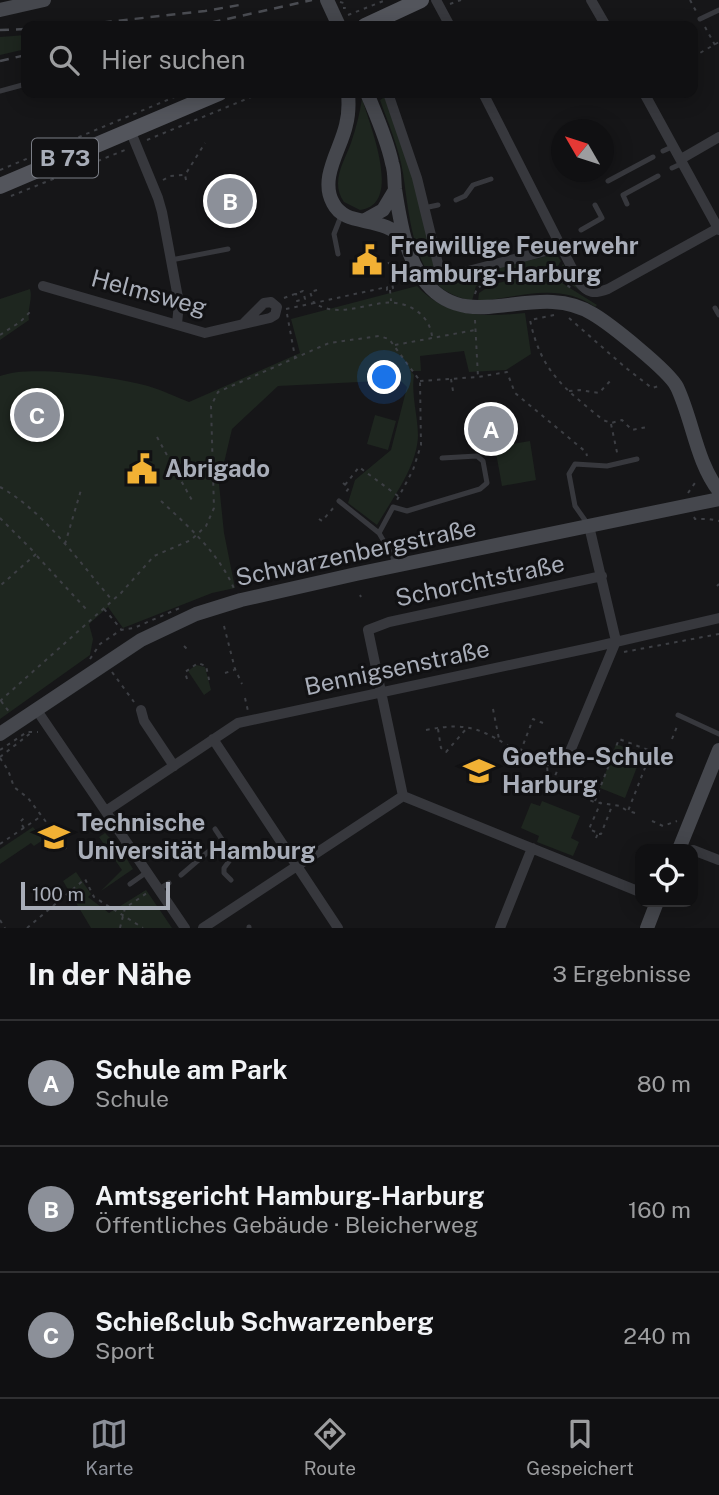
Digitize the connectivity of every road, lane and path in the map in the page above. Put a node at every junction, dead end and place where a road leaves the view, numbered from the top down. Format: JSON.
{"nodes":[{"id":1,"x":44,"y":0,"type":"edge"},
{"id":2,"x":327,"y":0,"type":"edge"},
{"id":3,"x":386,"y":0,"type":"edge"},
{"id":4,"x":421,"y":0,"type":"edge"},
{"id":5,"x":461,"y":0,"type":"edge"},
{"id":6,"x":591,"y":0,"type":"edge"},
{"id":7,"x":438,"y":4,"type":"edge"},
{"id":8,"x":0,"y":10,"type":"edge"},
{"id":9,"x":719,"y":10,"type":"edge"},
{"id":10,"x":700,"y":19,"type":"dead end"},
{"id":11,"x":343,"y":21,"type":"edge"},
{"id":12,"x":376,"y":21,"type":"edge"},
{"id":13,"x":447,"y":21,"type":"edge"},
{"id":14,"x":603,"y":21,"type":"edge"},
{"id":15,"x":719,"y":42,"type":"edge"},
{"id":16,"x":698,"y":54,"type":"edge"},
{"id":17,"x":21,"y":85,"type":"edge"},
{"id":18,"x":0,"y":91,"type":"edge"},
{"id":19,"x":184,"y":98,"type":"edge"},
{"id":20,"x":186,"y":98,"type":"edge"},
{"id":21,"x":348,"y":98,"type":"edge"},
{"id":22,"x":369,"y":98,"type":"edge"},
{"id":23,"x":390,"y":98,"type":"edge"},
{"id":24,"x":486,"y":98,"type":"edge"},
{"id":25,"x":647,"y":98,"type":"edge"},
{"id":26,"x":130,"y":131,"type":"junction"},
{"id":27,"x":718,"y":140,"type":"edge"},
{"id":28,"x":205,"y":143,"type":"dead end"},
{"id":29,"x":674,"y":146,"type":"junction"},
{"id":30,"x":663,"y":151,"type":"dead end"},
{"id":31,"x":653,"y":157,"type":"dead end"},
{"id":32,"x":682,"y":161,"type":"junction"},
{"id":33,"x":672,"y":168,"type":"dead end"},
{"id":34,"x":0,"y":170,"type":"edge"},
{"id":35,"x":185,"y":175,"type":"junction"},
{"id":36,"x":658,"y":176,"type":"dead end"},
{"id":37,"x":614,"y":178,"type":"edge"},
{"id":38,"x":491,"y":179,"type":"dead end"},
{"id":39,"x":186,"y":180,"type":"dead end"},
{"id":40,"x":153,"y":185,"type":"junction"},
{"id":41,"x":0,"y":186,"type":"edge"},
{"id":42,"x":395,"y":190,"type":"junction"},
{"id":43,"x":456,"y":200,"type":"dead end"},
{"id":44,"x":627,"y":204,"type":"dead end"},
{"id":45,"x":438,"y":205,"type":"dead end"},
{"id":46,"x":595,"y":205,"type":"dead end"},
{"id":47,"x":424,"y":208,"type":"junction"},
{"id":48,"x":383,"y":210,"type":"junction"},
{"id":49,"x":342,"y":213,"type":"junction"},
{"id":50,"x":400,"y":215,"type":"junction"},
{"id":51,"x":365,"y":220,"type":"junction"},
{"id":52,"x":718,"y":229,"type":"edge"},
{"id":53,"x":581,"y":230,"type":"dead end"},
{"id":54,"x":406,"y":242,"type":"junction"},
{"id":55,"x":562,"y":242,"type":"junction"},
{"id":56,"x":228,"y":249,"type":"dead end"},
{"id":57,"x":338,"y":254,"type":"dead end"},
{"id":58,"x":171,"y":260,"type":"junction"},
{"id":59,"x":385,"y":264,"type":"dead end"},
{"id":60,"x":558,"y":269,"type":"dead end"},
{"id":61,"x":554,"y":276,"type":"junction"},
{"id":62,"x":43,"y":286,"type":"dead end"},
{"id":63,"x":390,"y":289,"type":"junction"},
{"id":64,"x":317,"y":290,"type":"dead end"},
{"id":65,"x":575,"y":291,"type":"dead end"},
{"id":66,"x":296,"y":293,"type":"dead end"},
{"id":67,"x":475,"y":297,"type":"dead end"},
{"id":68,"x":285,"y":298,"type":"dead end"},
{"id":69,"x":390,"y":302,"type":"junction"},
{"id":70,"x":314,"y":303,"type":"junction"},
{"id":71,"x":33,"y":309,"type":"dead end"},
{"id":72,"x":558,"y":315,"type":"dead end"},
{"id":73,"x":566,"y":316,"type":"dead end"},
{"id":74,"x":244,"y":323,"type":"dead end"},
{"id":75,"x":177,"y":324,"type":"junction"},
{"id":76,"x":475,"y":324,"type":"dead end"},
{"id":77,"x":475,"y":330,"type":"junction"},
{"id":78,"x":0,"y":335,"type":"edge"},
{"id":79,"x":432,"y":336,"type":"junction"},
{"id":80,"x":394,"y":345,"type":"junction"},
{"id":81,"x":295,"y":358,"type":"junction"},
{"id":82,"x":478,"y":377,"type":"junction"},
{"id":83,"x":451,"y":378,"type":"junction"},
{"id":84,"x":611,"y":380,"type":"dead end"},
{"id":85,"x":420,"y":381,"type":"junction"},
{"id":86,"x":662,"y":385,"type":"dead end"},
{"id":87,"x":453,"y":391,"type":"dead end"},
{"id":88,"x":568,"y":391,"type":"junction"},
{"id":89,"x":611,"y":423,"type":"junction"},
{"id":90,"x":647,"y":427,"type":"dead end"},
{"id":91,"x":157,"y":437,"type":"dead end"},
{"id":92,"x":442,"y":458,"type":"dead end"},
{"id":93,"x":637,"y":459,"type":"dead end"},
{"id":94,"x":619,"y":463,"type":"junction"},
{"id":95,"x":590,"y":464,"type":"junction"},
{"id":96,"x":704,"y":475,"type":"junction"},
{"id":97,"x":345,"y":485,"type":"dead end"},
{"id":98,"x":0,"y":487,"type":"edge"},
{"id":99,"x":81,"y":490,"type":"dead end"},
{"id":100,"x":398,"y":497,"type":"junction"},
{"id":101,"x":689,"y":497,"type":"dead end"},
{"id":102,"x":717,"y":499,"type":"edge"},
{"id":103,"x":161,"y":501,"type":"dead end"},
{"id":104,"x":339,"y":501,"type":"dead end"},
{"id":105,"x":194,"y":505,"type":"dead end"},
{"id":106,"x":393,"y":507,"type":"junction"},
{"id":107,"x":694,"y":515,"type":"dead end"},
{"id":108,"x":0,"y":518,"type":"edge"},
{"id":109,"x":719,"y":522,"type":"edge"},
{"id":110,"x":589,"y":526,"type":"junction"},
{"id":111,"x":379,"y":533,"type":"junction"},
{"id":112,"x":197,"y":536,"type":"junction"},
{"id":113,"x":64,"y":545,"type":"junction"},
{"id":114,"x":36,"y":554,"type":"junction"},
{"id":115,"x":395,"y":568,"type":"junction"},
{"id":116,"x":602,"y":576,"type":"junction"},
{"id":117,"x":0,"y":586,"type":"edge"},
{"id":118,"x":235,"y":592,"type":"dead end"},
{"id":119,"x":113,"y":601,"type":"junction"},
{"id":120,"x":104,"y":608,"type":"junction"},
{"id":121,"x":86,"y":609,"type":"dead end"},
{"id":122,"x":719,"y":618,"type":"edge"},
{"id":123,"x":224,"y":626,"type":"dead end"},
{"id":124,"x":121,"y":630,"type":"dead end"},
{"id":125,"x":719,"y":634,"type":"edge"},
{"id":126,"x":616,"y":641,"type":"junction"},
{"id":127,"x":184,"y":646,"type":"dead end"},
{"id":128,"x":190,"y":652,"type":"dead end"},
{"id":129,"x":105,"y":662,"type":"junction"},
{"id":130,"x":235,"y":669,"type":"junction"},
{"id":131,"x":225,"y":673,"type":"dead end"},
{"id":132,"x":187,"y":679,"type":"dead end"},
{"id":133,"x":210,"y":684,"type":"dead end"},
{"id":134,"x":242,"y":684,"type":"dead end"},
{"id":135,"x":381,"y":693,"type":"junction"},
{"id":136,"x":245,"y":698,"type":"dead end"},
{"id":137,"x":0,"y":701,"type":"edge"},
{"id":138,"x":36,"y":709,"type":"junction"},
{"id":139,"x":493,"y":709,"type":"dead end"},
{"id":140,"x":141,"y":710,"type":"joint"},
{"id":141,"x":11,"y":714,"type":"dead end"},
{"id":142,"x":680,"y":716,"type":"joint"},
{"id":143,"x":250,"y":720,"type":"junction"},
{"id":144,"x":542,"y":723,"type":"dead end"},
{"id":145,"x":47,"y":725,"type":"junction"},
{"id":146,"x":467,"y":727,"type":"junction"},
{"id":147,"x":437,"y":728,"type":"junction"},
{"id":148,"x":426,"y":730,"type":"dead end"},
{"id":149,"x":32,"y":732,"type":"junction"},
{"id":150,"x":0,"y":734,"type":"edge"},
{"id":151,"x":719,"y":734,"type":"edge"},
{"id":152,"x":214,"y":739,"type":"junction"},
{"id":153,"x":672,"y":739,"type":"dead end"},
{"id":154,"x":500,"y":740,"type":"junction"},
{"id":155,"x":0,"y":750,"type":"edge"},
{"id":156,"x":719,"y":750,"type":"edge"},
{"id":157,"x":520,"y":753,"type":"junction"},
{"id":158,"x":0,"y":758,"type":"edge"},
{"id":159,"x":563,"y":763,"type":"joint"},
{"id":160,"x":174,"y":766,"type":"junction"},
{"id":161,"x":552,"y":784,"type":"junction"},
{"id":162,"x":403,"y":796,"type":"junction"},
{"id":163,"x":595,"y":802,"type":"junction"},
{"id":164,"x":601,"y":802,"type":"junction"},
{"id":165,"x":612,"y":806,"type":"junction"},
{"id":166,"x":106,"y":811,"type":"junction"},
{"id":167,"x":627,"y":811,"type":"junction"},
{"id":168,"x":635,"y":814,"type":"dead end"},
{"id":169,"x":41,"y":816,"type":"junction"},
{"id":170,"x":25,"y":817,"type":"dead end"},
{"id":171,"x":652,"y":821,"type":"dead end"},
{"id":172,"x":690,"y":822,"type":"junction"},
{"id":173,"x":24,"y":828,"type":"junction"},
{"id":174,"x":215,"y":828,"type":"dead end"},
{"id":175,"x":598,"y":833,"type":"junction"},
{"id":176,"x":596,"y":838,"type":"dead end"},
{"id":177,"x":0,"y":844,"type":"edge"},
{"id":178,"x":687,"y":844,"type":"edge"},
{"id":179,"x":532,"y":848,"type":"junction"},
{"id":180,"x":68,"y":851,"type":"dead end"},
{"id":181,"x":209,"y":851,"type":"dead end"},
{"id":182,"x":698,"y":852,"type":"edge"},
{"id":183,"x":719,"y":860,"type":"edge"},
{"id":184,"x":296,"y":866,"type":"junction"},
{"id":185,"x":147,"y":872,"type":"junction"},
{"id":186,"x":181,"y":875,"type":"dead end"},
{"id":187,"x":231,"y":880,"type":"dead end"},
{"id":188,"x":169,"y":883,"type":"dead end"},
{"id":189,"x":130,"y":884,"type":"dead end"},
{"id":190,"x":154,"y":890,"type":"junction"},
{"id":191,"x":635,"y":890,"type":"edge"},
{"id":192,"x":56,"y":895,"type":"dead end"},
{"id":193,"x":61,"y":898,"type":"junction"},
{"id":194,"x":655,"y":907,"type":"edge"},
{"id":195,"x":122,"y":916,"type":"junction"},
{"id":196,"x":0,"y":920,"type":"edge"},
{"id":197,"x":5,"y":928,"type":"edge"},
{"id":198,"x":26,"y":928,"type":"edge"},
{"id":199,"x":120,"y":928,"type":"edge"},
{"id":200,"x":143,"y":928,"type":"edge"},
{"id":201,"x":185,"y":928,"type":"edge"},
{"id":202,"x":203,"y":928,"type":"edge"},
{"id":203,"x":338,"y":928,"type":"edge"},
{"id":204,"x":500,"y":928,"type":"edge"},
{"id":205,"x":647,"y":928,"type":"edge"}],
"edges":[{"from":1,"to":8,"type":"main road"},
{"from":2,"to":11,"type":"main road"},
{"from":3,"to":11,"type":"path"},
{"from":4,"to":12,"type":"main road"},
{"from":5,"to":7,"type":"path"},
{"from":6,"to":14,"type":"street"},
{"from":7,"to":13,"type":"street"},
{"from":9,"to":10,"type":"lane"},
{"from":15,"to":16,"type":"path"},
{"from":17,"to":18,"type":"lane"},
{"from":19,"to":34,"type":"path"},
{"from":20,"to":26,"type":"main road","number":"B 73"},
{"from":21,"to":49,"type":"main road"},
{"from":22,"to":42,"type":"main road"},
{"from":23,"to":47,"type":"street"},
{"from":24,"to":55,"type":"street"},
{"from":25,"to":29,"type":"street"},
{"from":26,"to":40,"type":"street"},
{"from":26,"to":41,"type":"main road","number":"B 73"},
{"from":27,"to":32,"type":"street"},
{"from":28,"to":35,"type":"path"},
{"from":29,"to":30,"type":"lane"},
{"from":29,"to":32,"type":"street"},
{"from":31,"to":37,"type":"lane"},
{"from":32,"to":33,"type":"lane"},
{"from":32,"to":52,"type":"street"},
{"from":35,"to":39,"type":"path"},
{"from":35,"to":40,"type":"path"},
{"from":36,"to":44,"type":"lane"},
{"from":38,"to":43,"type":"lane"},
{"from":40,"to":58,"type":"street"},
{"from":42,"to":48,"type":"main road"},
{"from":42,"to":50,"type":"main road"},
{"from":45,"to":47,"type":"lane"},
{"from":46,"to":53,"type":"lane"},
{"from":47,"to":55,"type":"street"},
{"from":48,"to":50,"type":"main road"},
{"from":48,"to":51,"type":"main road"},
{"from":49,"to":51,"type":"main road"},
{"from":49,"to":57,"type":"lane"},
{"from":50,"to":54,"type":"main road"},
{"from":51,"to":54,"type":"main road"},
{"from":52,"to":55,"type":"street"},
{"from":54,"to":96,"type":"main road"},
{"from":56,"to":58,"type":"lane"},
{"from":58,"to":75,"type":"street"},
{"from":59,"to":63,"type":"path"},
{"from":60,"to":61,"type":"path"},
{"from":61,"to":65,"type":"path"},
{"from":61,"to":67,"type":"path"},
{"from":62,"to":75,"type":"street","name":"Helmsweg"},
{"from":63,"to":69,"type":"path"},
{"from":63,"to":70,"type":"path"},
{"from":64,"to":70,"type":"path"},
{"from":66,"to":68,"type":"path"},
{"from":69,"to":70,"type":"path"},
{"from":69,"to":79,"type":"path"},
{"from":70,"to":81,"type":"path"},
{"from":71,"to":78,"type":"path"},
{"from":72,"to":88,"type":"path"},
{"from":73,"to":86,"type":"path"},
{"from":74,"to":75,"type":"street","name":"Helmsweg"},
{"from":76,"to":77,"type":"path"},
{"from":77,"to":79,"type":"path"},
{"from":77,"to":82,"type":"path"},
{"from":79,"to":80,"type":"path"},
{"from":80,"to":81,"type":"path"},
{"from":80,"to":85,"type":"path"},
{"from":81,"to":112,"type":"path"},
{"from":82,"to":83,"type":"path"},
{"from":82,"to":95,"type":"path"},
{"from":83,"to":85,"type":"path"},
{"from":83,"to":87,"type":"path"},
{"from":84,"to":88,"type":"path"},
{"from":85,"to":100,"type":"path"},
{"from":88,"to":89,"type":"path"},
{"from":89,"to":90,"type":"path"},
{"from":89,"to":94,"type":"path"},
{"from":91,"to":105,"type":"path"},
{"from":92,"to":106,"type":"lane"},
{"from":93,"to":94,"type":"lane"},
{"from":94,"to":95,"type":"lane"},
{"from":95,"to":110,"type":"lane"},
{"from":96,"to":101,"type":"path"},
{"from":96,"to":102,"type":"main road"},
{"from":97,"to":100,"type":"path"},
{"from":98,"to":113,"type":"path"},
{"from":99,"to":113,"type":"path"},
{"from":100,"to":106,"type":"path"},
{"from":102,"to":110,"type":"main road","name":"Schwarzenbergstraße"},
{"from":103,"to":112,"type":"path"},
{"from":104,"to":111,"type":"lane"},
{"from":106,"to":111,"type":"lane"},
{"from":107,"to":109,"type":"path"},
{"from":108,"to":114,"type":"path"},
{"from":110,"to":115,"type":"main road","name":"Schwarzenbergstraße"},
{"from":110,"to":116,"type":"street"},
{"from":111,"to":115,"type":"lane"},
{"from":112,"to":118,"type":"path"},
{"from":112,"to":119,"type":"path"},
{"from":113,"to":119,"type":"path"},
{"from":114,"to":117,"type":"path"},
{"from":114,"to":121,"type":"path"},
{"from":115,"to":129,"type":"main road","name":"Schwarzenbergstraße"},
{"from":116,"to":126,"type":"street"},
{"from":116,"to":135,"type":"street","name":"Schorchtstraße"},
{"from":119,"to":120,"type":"path"},
{"from":120,"to":124,"type":"path"},
{"from":120,"to":137,"type":"path"},
{"from":122,"to":126,"type":"street","name":"Bennigsenstraße"},
{"from":123,"to":130,"type":"path"},
{"from":125,"to":126,"type":"path"},
{"from":126,"to":135,"type":"street","name":"Bennigsenstraße"},
{"from":126,"to":159,"type":"street"},
{"from":127,"to":128,"type":"path"},
{"from":129,"to":138,"type":"main road","name":"Schwarzenbergstraße"},
{"from":129,"to":140,"type":"path"},
{"from":130,"to":131,"type":"path"},
{"from":130,"to":134,"type":"path"},
{"from":132,"to":133,"type":"path"},
{"from":135,"to":143,"type":"street","name":"Bennigsenstraße"},
{"from":135,"to":162,"type":"street"},
{"from":136,"to":143,"type":"path"},
{"from":137,"to":141,"type":"path"},
{"from":138,"to":145,"type":"street"},
{"from":138,"to":150,"type":"main road","name":"Schwarzenbergstraße"},
{"from":139,"to":154,"type":"path"},
{"from":140,"to":160,"type":"street"},
{"from":142,"to":151,"type":"lane"},
{"from":142,"to":153,"type":"path"},
{"from":143,"to":152,"type":"street","name":"Bennigsenstraße"},
{"from":144,"to":157,"type":"path"},
{"from":145,"to":149,"type":"path"},
{"from":145,"to":166,"type":"street"},
{"from":146,"to":147,"type":"path"},
{"from":146,"to":147,"type":"path"},
{"from":146,"to":154,"type":"path"},
{"from":147,"to":148,"type":"path"},
{"from":149,"to":155,"type":"path"},
{"from":149,"to":158,"type":"path"},
{"from":152,"to":160,"type":"street","name":"Bennigsenstraße"},
{"from":152,"to":184,"type":"street"},
{"from":154,"to":157,"type":"path"},
{"from":156,"to":172,"type":"main road"},
{"from":157,"to":161,"type":"path"},
{"from":158,"to":169,"type":"path"},
{"from":159,"to":161,"type":"path"},
{"from":160,"to":166,"type":"street","name":"Bennigsenstraße"},
{"from":161,"to":163,"type":"path"},
{"from":162,"to":179,"type":"street"},
{"from":162,"to":184,"type":"street"},
{"from":163,"to":164,"type":"path"},
{"from":163,"to":167,"type":"path"},
{"from":164,"to":165,"type":"path"},
{"from":164,"to":175,"type":"path"},
{"from":165,"to":167,"type":"path"},
{"from":165,"to":175,"type":"path"},
{"from":166,"to":185,"type":"street"},
{"from":167,"to":168,"type":"path"},
{"from":169,"to":173,"type":"path"},
{"from":169,"to":180,"type":"path"},
{"from":170,"to":173,"type":"path"},
{"from":171,"to":172,"type":"path"},
{"from":172,"to":178,"type":"main road"},
{"from":173,"to":177,"type":"path"},
{"from":174,"to":187,"type":"lane"},
{"from":175,"to":176,"type":"path"},
{"from":179,"to":191,"type":"street"},
{"from":179,"to":204,"type":"street"},
{"from":181,"to":186,"type":"lane"},
{"from":182,"to":183,"type":"street"},
{"from":184,"to":202,"type":"street"},
{"from":184,"to":203,"type":"street"},
{"from":185,"to":189,"type":"lane"},
{"from":185,"to":190,"type":"street"},
{"from":188,"to":190,"type":"lane"},
{"from":190,"to":195,"type":"path"},
{"from":190,"to":201,"type":"street"},
{"from":192,"to":193,"type":"path"},
{"from":193,"to":195,"type":"path"},
{"from":193,"to":198,"type":"path"},
{"from":194,"to":205,"type":"main road"},
{"from":195,"to":199,"type":"path"},
{"from":195,"to":200,"type":"path"},
{"from":196,"to":197,"type":"path"}]}
